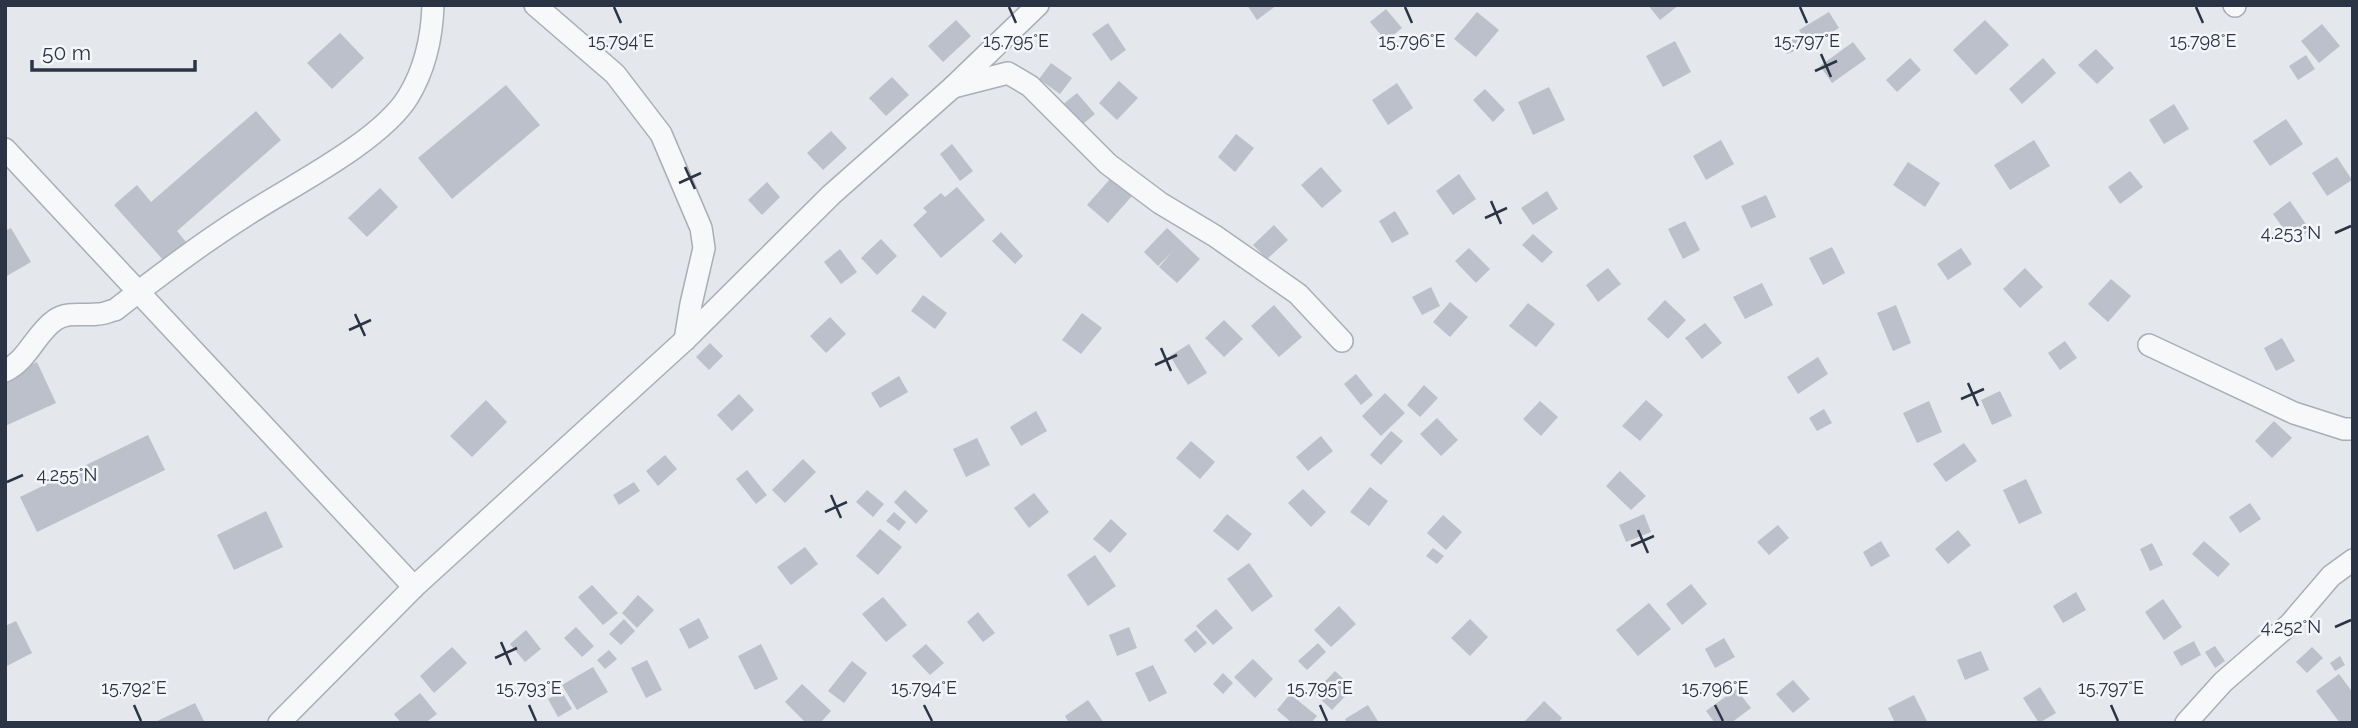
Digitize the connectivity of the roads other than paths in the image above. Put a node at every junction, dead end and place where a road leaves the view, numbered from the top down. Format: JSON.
{"nodes":[{"id":1,"x":433,"y":5,"type":"edge"},
{"id":2,"x":535,"y":5,"type":"edge"},
{"id":3,"x":1038,"y":5,"type":"edge"},
{"id":4,"x":953,"y":87,"type":"junction"},
{"id":5,"x":5,"y":149,"type":"edge"},
{"id":6,"x":137,"y":292,"type":"junction"},
{"id":7,"x":685,"y":340,"type":"junction"},
{"id":8,"x":1342,"y":341,"type":"dead end"},
{"id":9,"x":2149,"y":345,"type":"dead end"},
{"id":10,"x":5,"y":371,"type":"edge"},
{"id":11,"x":2353,"y":429,"type":"edge"},
{"id":12,"x":2353,"y":560,"type":"edge"},
{"id":13,"x":414,"y":587,"type":"junction"},
{"id":14,"x":279,"y":723,"type":"edge"},
{"id":15,"x":2186,"y":723,"type":"edge"}],
"edges":[{"from":1,"to":6,"type":"street"},
{"from":2,"to":7,"type":"street"},
{"from":3,"to":4,"type":"street"},
{"from":4,"to":7,"type":"street"},
{"from":4,"to":8,"type":"street"},
{"from":5,"to":6,"type":"street"},
{"from":6,"to":10,"type":"street"},
{"from":6,"to":13,"type":"street"},
{"from":7,"to":13,"type":"street"},
{"from":9,"to":11,"type":"street"},
{"from":12,"to":15,"type":"street"},
{"from":13,"to":14,"type":"street"}]}
